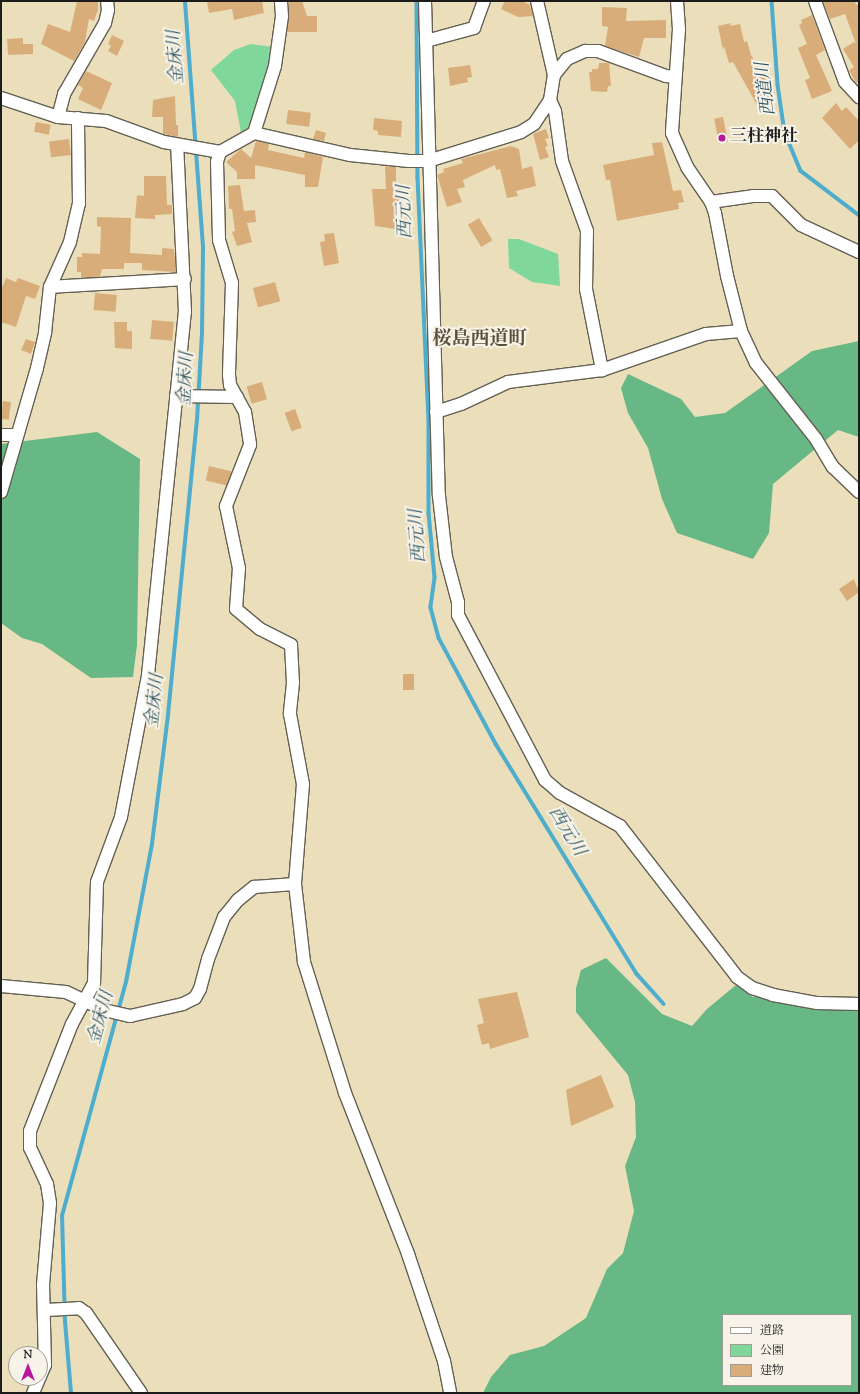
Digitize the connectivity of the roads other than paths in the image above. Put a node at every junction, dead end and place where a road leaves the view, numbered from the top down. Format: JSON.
{"nodes":[{"id":1,"x":107,"y":1,"type":"edge"},
{"id":2,"x":281,"y":1,"type":"edge"},
{"id":3,"x":425,"y":1,"type":"edge"},
{"id":4,"x":484,"y":1,"type":"edge"},
{"id":5,"x":537,"y":1,"type":"edge"},
{"id":6,"x":677,"y":1,"type":"edge"},
{"id":7,"x":815,"y":1,"type":"edge"},
{"id":8,"x":426,"y":41,"type":"junction"},
{"id":9,"x":554,"y":75,"type":"junction"},
{"id":10,"x":675,"y":77,"type":"junction"},
{"id":11,"x":859,"y":97,"type":"edge"},
{"id":12,"x":1,"y":98,"type":"edge"},
{"id":13,"x":550,"y":100,"type":"junction"},
{"id":14,"x":58,"y":117,"type":"junction"},
{"id":15,"x":78,"y":118,"type":"junction"},
{"id":16,"x":254,"y":133,"type":"junction"},
{"id":17,"x":177,"y":145,"type":"junction"},
{"id":18,"x":217,"y":152,"type":"junction"},
{"id":19,"x":428,"y":161,"type":"junction"},
{"id":20,"x":711,"y":202,"type":"junction"},
{"id":21,"x":859,"y":252,"type":"edge"},
{"id":22,"x":185,"y":279,"type":"junction"},
{"id":23,"x":50,"y":287,"type":"junction"},
{"id":24,"x":741,"y":330,"type":"junction"},
{"id":25,"x":602,"y":370,"type":"junction"},
{"id":26,"x":181,"y":397,"type":"junction"},
{"id":27,"x":237,"y":397,"type":"junction"},
{"id":28,"x":436,"y":412,"type":"junction"},
{"id":29,"x":1,"y":435,"type":"edge"},
{"id":30,"x":17,"y":435,"type":"junction"},
{"id":31,"x":1,"y":492,"type":"edge"},
{"id":32,"x":859,"y":492,"type":"edge"},
{"id":33,"x":295,"y":884,"type":"junction"},
{"id":34,"x":1,"y":986,"type":"edge"},
{"id":35,"x":85,"y":1001,"type":"junction"},
{"id":36,"x":859,"y":1004,"type":"edge"},
{"id":37,"x":50,"y":1310,"type":"junction"},
{"id":38,"x":33,"y":1393,"type":"edge"},
{"id":39,"x":141,"y":1393,"type":"edge"},
{"id":40,"x":450,"y":1393,"type":"edge"}],
"edges":[{"from":1,"to":14,"type":"street"},
{"from":2,"to":16,"type":"street"},
{"from":3,"to":8,"type":"street"},
{"from":4,"to":8,"type":"street"},
{"from":5,"to":9,"type":"street"},
{"from":6,"to":10,"type":"street"},
{"from":7,"to":11,"type":"street"},
{"from":8,"to":19,"type":"street"},
{"from":9,"to":10,"type":"street"},
{"from":9,"to":13,"type":"street"},
{"from":10,"to":20,"type":"street"},
{"from":12,"to":14,"type":"street"},
{"from":13,"to":19,"type":"street"},
{"from":13,"to":25,"type":"street"},
{"from":14,"to":15,"type":"street"},
{"from":15,"to":17,"type":"street"},
{"from":15,"to":23,"type":"street"},
{"from":16,"to":18,"type":"street"},
{"from":16,"to":19,"type":"street"},
{"from":17,"to":18,"type":"street"},
{"from":17,"to":22,"type":"street"},
{"from":18,"to":27,"type":"street"},
{"from":19,"to":28,"type":"street"},
{"from":20,"to":21,"type":"street"},
{"from":20,"to":24,"type":"street"},
{"from":22,"to":23,"type":"street"},
{"from":22,"to":26,"type":"street"},
{"from":23,"to":30,"type":"street"},
{"from":24,"to":25,"type":"street"},
{"from":24,"to":32,"type":"street"},
{"from":25,"to":28,"type":"street"},
{"from":26,"to":27,"type":"street"},
{"from":26,"to":35,"type":"street"},
{"from":27,"to":33,"type":"street"},
{"from":28,"to":36,"type":"street"},
{"from":29,"to":30,"type":"street"},
{"from":30,"to":31,"type":"street"},
{"from":33,"to":35,"type":"street"},
{"from":33,"to":40,"type":"street"},
{"from":34,"to":35,"type":"street"},
{"from":35,"to":37,"type":"street"},
{"from":37,"to":38,"type":"street"},
{"from":37,"to":39,"type":"street"}]}
